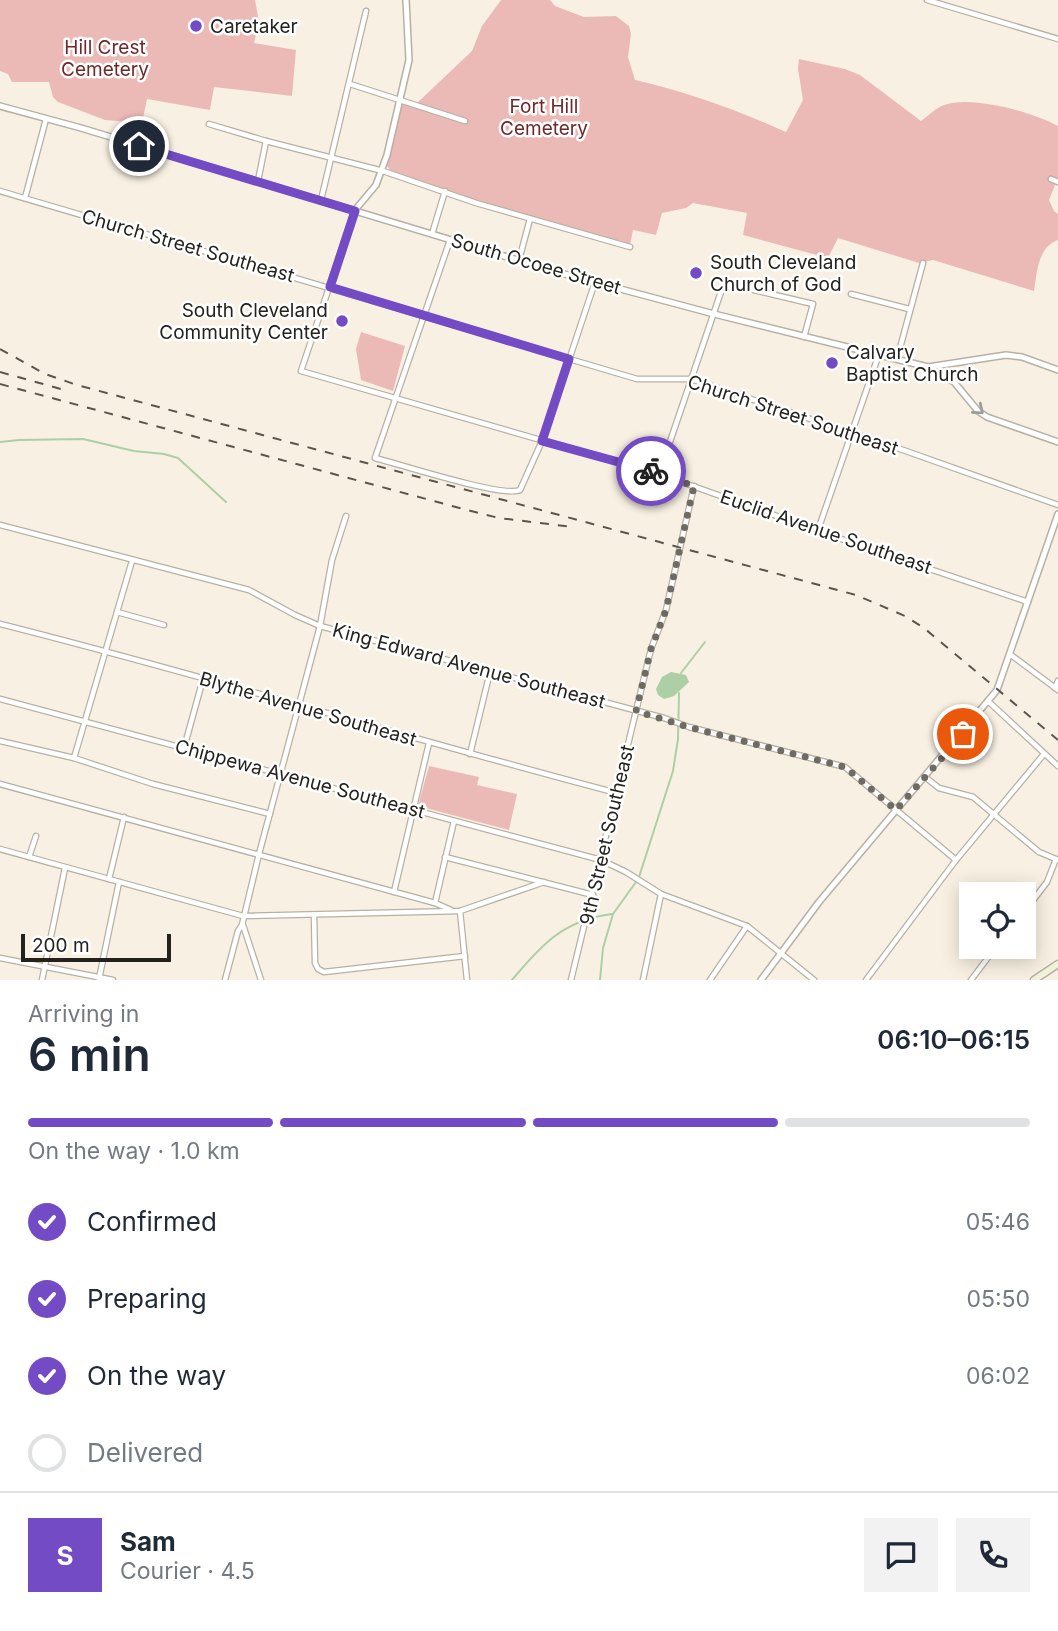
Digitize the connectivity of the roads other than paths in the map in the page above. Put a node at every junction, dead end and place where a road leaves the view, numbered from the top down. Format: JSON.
{"nodes":[{"id":1,"x":406,"y":0,"type":"edge"},
{"id":2,"x":927,"y":0,"type":"edge"},
{"id":3,"x":366,"y":11,"type":"dead end"},
{"id":4,"x":1058,"y":39,"type":"edge"},
{"id":5,"x":350,"y":84,"type":"junction"},
{"id":6,"x":400,"y":100,"type":"junction"},
{"id":7,"x":0,"y":106,"type":"edge"},
{"id":8,"x":46,"y":120,"type":"junction"},
{"id":9,"x":465,"y":121,"type":"dead end"},
{"id":10,"x":209,"y":124,"type":"dead end"},
{"id":11,"x":266,"y":141,"type":"junction"},
{"id":12,"x":332,"y":159,"type":"junction"},
{"id":13,"x":383,"y":171,"type":"junction"},
{"id":14,"x":1051,"y":179,"type":"dead end"},
{"id":15,"x":258,"y":181,"type":"junction"},
{"id":16,"x":1058,"y":182,"type":"edge"},
{"id":17,"x":0,"y":191,"type":"edge"},
{"id":18,"x":444,"y":191,"type":"junction"},
{"id":19,"x":25,"y":198,"type":"junction"},
{"id":20,"x":321,"y":200,"type":"junction"},
{"id":21,"x":355,"y":211,"type":"junction"},
{"id":22,"x":530,"y":219,"type":"junction"},
{"id":23,"x":432,"y":234,"type":"junction"},
{"id":24,"x":450,"y":240,"type":"junction"},
{"id":25,"x":630,"y":247,"type":"dead end"},
{"id":26,"x":519,"y":260,"type":"junction"},
{"id":27,"x":923,"y":263,"type":"dead end"},
{"id":28,"x":595,"y":282,"type":"junction"},
{"id":29,"x":330,"y":287,"type":"junction"},
{"id":30,"x":851,"y":294,"type":"dead end"},
{"id":31,"x":909,"y":309,"type":"junction"},
{"id":32,"x":714,"y":314,"type":"junction"},
{"id":33,"x":425,"y":317,"type":"junction"},
{"id":34,"x":804,"y":337,"type":"junction"},
{"id":35,"x":879,"y":354,"type":"junction"},
{"id":36,"x":569,"y":359,"type":"junction"},
{"id":37,"x":897,"y":359,"type":"junction"},
{"id":38,"x":928,"y":367,"type":"junction"},
{"id":39,"x":1058,"y":370,"type":"edge"},
{"id":40,"x":953,"y":372,"type":"junction"},
{"id":41,"x":691,"y":379,"type":"junction"},
{"id":42,"x":396,"y":398,"type":"junction"},
{"id":43,"x":852,"y":433,"type":"junction"},
{"id":44,"x":542,"y":441,"type":"junction"},
{"id":45,"x":1058,"y":442,"type":"edge"},
{"id":46,"x":659,"y":474,"type":"junction"},
{"id":47,"x":694,"y":486,"type":"junction"},
{"id":48,"x":1058,"y":505,"type":"edge"},
{"id":49,"x":1058,"y":514,"type":"edge"},
{"id":50,"x":346,"y":516,"type":"dead end"},
{"id":51,"x":0,"y":525,"type":"edge"},
{"id":52,"x":818,"y":530,"type":"junction"},
{"id":53,"x":132,"y":561,"type":"junction"},
{"id":54,"x":1028,"y":602,"type":"junction"},
{"id":55,"x":117,"y":612,"type":"junction"},
{"id":56,"x":0,"y":624,"type":"edge"},
{"id":57,"x":164,"y":625,"type":"dead end"},
{"id":58,"x":320,"y":626,"type":"junction"},
{"id":59,"x":106,"y":651,"type":"junction"},
{"id":60,"x":1011,"y":655,"type":"junction"},
{"id":61,"x":490,"y":672,"type":"junction"},
{"id":62,"x":203,"y":679,"type":"junction"},
{"id":63,"x":1058,"y":681,"type":"edge"},
{"id":64,"x":1057,"y":689,"type":"edge"},
{"id":65,"x":0,"y":699,"type":"edge"},
{"id":66,"x":989,"y":702,"type":"junction"},
{"id":67,"x":299,"y":707,"type":"junction"},
{"id":68,"x":636,"y":711,"type":"junction"},
{"id":69,"x":85,"y":722,"type":"junction"},
{"id":70,"x":0,"y":741,"type":"edge"},
{"id":71,"x":429,"y":743,"type":"junction"},
{"id":72,"x":184,"y":748,"type":"junction"},
{"id":73,"x":470,"y":754,"type":"junction"},
{"id":74,"x":1044,"y":754,"type":"junction"},
{"id":75,"x":74,"y":758,"type":"junction"},
{"id":76,"x":1058,"y":766,"type":"edge"},
{"id":77,"x":281,"y":775,"type":"junction"},
{"id":78,"x":925,"y":777,"type":"junction"},
{"id":79,"x":0,"y":784,"type":"edge"},
{"id":80,"x":617,"y":793,"type":"junction"},
{"id":81,"x":413,"y":810,"type":"junction"},
{"id":82,"x":896,"y":810,"type":"junction"},
{"id":83,"x":270,"y":814,"type":"junction"},
{"id":84,"x":993,"y":815,"type":"junction"},
{"id":85,"x":124,"y":817,"type":"junction"},
{"id":86,"x":454,"y":821,"type":"junction"},
{"id":87,"x":36,"y":836,"type":"dead end"},
{"id":88,"x":0,"y":849,"type":"edge"},
{"id":89,"x":259,"y":854,"type":"junction"},
{"id":90,"x":29,"y":857,"type":"junction"},
{"id":91,"x":445,"y":857,"type":"junction"},
{"id":92,"x":601,"y":860,"type":"junction"},
{"id":93,"x":956,"y":860,"type":"junction"},
{"id":94,"x":1057,"y":860,"type":"edge"},
{"id":95,"x":65,"y":868,"type":"junction"},
{"id":96,"x":109,"y":879,"type":"junction"},
{"id":97,"x":119,"y":882,"type":"junction"},
{"id":98,"x":544,"y":882,"type":"junction"},
{"id":99,"x":394,"y":892,"type":"junction"},
{"id":100,"x":661,"y":894,"type":"junction"},
{"id":101,"x":593,"y":895,"type":"junction"},
{"id":102,"x":1036,"y":896,"type":"edge"},
{"id":103,"x":435,"y":903,"type":"junction"},
{"id":104,"x":460,"y":911,"type":"junction"},
{"id":105,"x":453,"y":912,"type":"junction"},
{"id":106,"x":314,"y":915,"type":"junction"},
{"id":107,"x":243,"y":916,"type":"junction"},
{"id":108,"x":242,"y":925,"type":"junction"},
{"id":109,"x":747,"y":926,"type":"junction"},
{"id":110,"x":782,"y":952,"type":"junction"},
{"id":111,"x":465,"y":956,"type":"junction"},
{"id":112,"x":0,"y":957,"type":"edge"},
{"id":113,"x":987,"y":959,"type":"edge"},
{"id":114,"x":1058,"y":964,"type":"edge"},
{"id":115,"x":46,"y":966,"type":"junction"},
{"id":116,"x":99,"y":979,"type":"edge"},
{"id":117,"x":42,"y":980,"type":"edge"},
{"id":118,"x":113,"y":980,"type":"edge"},
{"id":119,"x":225,"y":980,"type":"edge"},
{"id":120,"x":261,"y":980,"type":"edge"},
{"id":121,"x":467,"y":980,"type":"edge"},
{"id":122,"x":571,"y":980,"type":"edge"},
{"id":123,"x":643,"y":980,"type":"edge"},
{"id":124,"x":710,"y":980,"type":"edge"},
{"id":125,"x":761,"y":980,"type":"edge"},
{"id":126,"x":814,"y":980,"type":"edge"},
{"id":127,"x":866,"y":980,"type":"edge"},
{"id":128,"x":971,"y":980,"type":"edge"},
{"id":129,"x":1034,"y":980,"type":"edge"}],
"edges":[{"from":1,"to":6,"type":"street"},
{"from":2,"to":4,"type":"street"},
{"from":3,"to":5,"type":"street"},
{"from":5,"to":6,"type":"street"},
{"from":5,"to":12,"type":"street"},
{"from":6,"to":9,"type":"street"},
{"from":6,"to":13,"type":"street"},
{"from":7,"to":8,"type":"street","name":"South Ocoee Street"},
{"from":8,"to":15,"type":"street","name":"South Ocoee Street"},
{"from":8,"to":19,"type":"street"},
{"from":10,"to":11,"type":"street"},
{"from":11,"to":12,"type":"street"},
{"from":11,"to":15,"type":"street"},
{"from":12,"to":13,"type":"street"},
{"from":12,"to":20,"type":"street"},
{"from":13,"to":18,"type":"street"},
{"from":13,"to":21,"type":"street"},
{"from":14,"to":16,"type":"street"},
{"from":15,"to":20,"type":"street","name":"South Ocoee Street"},
{"from":17,"to":19,"type":"street","name":"Church Street Southeast"},
{"from":18,"to":22,"type":"street"},
{"from":18,"to":23,"type":"street"},
{"from":19,"to":29,"type":"street","name":"Church Street Southeast"},
{"from":20,"to":21,"type":"street","name":"South Ocoee Street"},
{"from":21,"to":23,"type":"street","name":"South Ocoee Street"},
{"from":21,"to":29,"type":"street"},
{"from":22,"to":25,"type":"street"},
{"from":22,"to":26,"type":"street"},
{"from":23,"to":24,"type":"street","name":"South Ocoee Street"},
{"from":24,"to":26,"type":"street","name":"South Ocoee Street"},
{"from":24,"to":33,"type":"street"},
{"from":26,"to":28,"type":"street","name":"South Ocoee Street"},
{"from":27,"to":31,"type":"street"},
{"from":28,"to":32,"type":"street","name":"South Ocoee Street"},
{"from":28,"to":36,"type":"street"},
{"from":29,"to":33,"type":"street","name":"Church Street Southeast"},
{"from":29,"to":42,"type":"street","name":"Euclid Avenue Southeast"},
{"from":30,"to":31,"type":"street"},
{"from":31,"to":37,"type":"street"},
{"from":32,"to":34,"type":"street","name":"South Ocoee Street"},
{"from":32,"to":34,"type":"street"},
{"from":32,"to":41,"type":"street"},
{"from":33,"to":36,"type":"street","name":"Church Street Southeast"},
{"from":33,"to":42,"type":"street"},
{"from":34,"to":35,"type":"street","name":"South Ocoee Street"},
{"from":35,"to":37,"type":"street","name":"South Ocoee Street"},
{"from":35,"to":43,"type":"street"},
{"from":36,"to":41,"type":"street","name":"Church Street Southeast"},
{"from":36,"to":44,"type":"street"},
{"from":37,"to":38,"type":"street","name":"South Ocoee Street"},
{"from":38,"to":40,"type":"street"},
{"from":38,"to":40,"type":"street","name":"South Ocoee Street"},
{"from":39,"to":40,"type":"street"},
{"from":40,"to":45,"type":"street","name":"South Ocoee Street","one_way":true},
{"from":41,"to":43,"type":"street","name":"Church Street Southeast"},
{"from":41,"to":46,"type":"street"},
{"from":42,"to":44,"type":"street","name":"Euclid Avenue Southeast"},
{"from":42,"to":44,"type":"street"},
{"from":43,"to":48,"type":"street","name":"Church Street Southeast"},
{"from":43,"to":52,"type":"street"},
{"from":44,"to":46,"type":"street","name":"Euclid Avenue Southeast"},
{"from":46,"to":47,"type":"street","name":"Euclid Avenue Southeast"},
{"from":47,"to":52,"type":"street","name":"Euclid Avenue Southeast"},
{"from":47,"to":68,"type":"street","name":"9th Street Southeast"},
{"from":49,"to":54,"type":"street"},
{"from":50,"to":58,"type":"street"},
{"from":51,"to":53,"type":"street","name":"King Edward Avenue Southeast"},
{"from":52,"to":54,"type":"street","name":"Euclid Avenue Southeast"},
{"from":53,"to":55,"type":"street"},
{"from":53,"to":58,"type":"street","name":"King Edward Avenue Southeast"},
{"from":54,"to":60,"type":"street"},
{"from":55,"to":57,"type":"street"},
{"from":55,"to":59,"type":"street"},
{"from":56,"to":59,"type":"street","name":"Blythe Avenue Southeast"},
{"from":58,"to":61,"type":"street","name":"King Edward Avenue Southeast"},
{"from":58,"to":67,"type":"street"},
{"from":59,"to":62,"type":"street","name":"Blythe Avenue Southeast"},
{"from":59,"to":69,"type":"street"},
{"from":60,"to":64,"type":"street"},
{"from":60,"to":66,"type":"street"},
{"from":61,"to":68,"type":"street","name":"King Edward Avenue Southeast"},
{"from":61,"to":73,"type":"street"},
{"from":62,"to":67,"type":"street","name":"Blythe Avenue Southeast"},
{"from":62,"to":72,"type":"street"},
{"from":63,"to":64,"type":"street"},
{"from":65,"to":69,"type":"street","name":"Chippewa Avenue Southeast"},
{"from":66,"to":74,"type":"street"},
{"from":66,"to":78,"type":"street"},
{"from":67,"to":71,"type":"street","name":"Blythe Avenue Southeast"},
{"from":67,"to":77,"type":"street"},
{"from":68,"to":80,"type":"street","name":"9th Street Southeast"},
{"from":68,"to":82,"type":"street","name":"King Edward Avenue Southeast"},
{"from":69,"to":72,"type":"street","name":"Chippewa Avenue Southeast"},
{"from":69,"to":75,"type":"street"},
{"from":70,"to":75,"type":"street"},
{"from":71,"to":73,"type":"street","name":"Blythe Avenue Southeast"},
{"from":71,"to":81,"type":"street"},
{"from":72,"to":77,"type":"street","name":"Chippewa Avenue Southeast"},
{"from":73,"to":80,"type":"street","name":"Blythe Avenue Southeast"},
{"from":74,"to":76,"type":"street"},
{"from":74,"to":84,"type":"street"},
{"from":75,"to":83,"type":"street"},
{"from":77,"to":81,"type":"street","name":"Chippewa Avenue Southeast"},
{"from":77,"to":83,"type":"street"},
{"from":78,"to":82,"type":"street"},
{"from":78,"to":84,"type":"street"},
{"from":79,"to":85,"type":"street"},
{"from":80,"to":92,"type":"street","name":"9th Street Southeast"},
{"from":81,"to":86,"type":"street","name":"Chippewa Avenue Southeast"},
{"from":81,"to":99,"type":"street"},
{"from":82,"to":93,"type":"street","name":"King Edward Avenue Southeast"},
{"from":82,"to":110,"type":"street"},
{"from":83,"to":89,"type":"street"},
{"from":84,"to":93,"type":"street"},
{"from":84,"to":94,"type":"street"},
{"from":85,"to":89,"type":"street"},
{"from":85,"to":96,"type":"street"},
{"from":86,"to":91,"type":"street"},
{"from":86,"to":92,"type":"street","name":"Chippewa Avenue Southeast"},
{"from":87,"to":90,"type":"street"},
{"from":88,"to":90,"type":"street"},
{"from":89,"to":99,"type":"street"},
{"from":89,"to":107,"type":"street"},
{"from":90,"to":95,"type":"street"},
{"from":91,"to":98,"type":"street"},
{"from":91,"to":103,"type":"street"},
{"from":92,"to":100,"type":"street","name":"Chippewa Avenue Southeast"},
{"from":92,"to":101,"type":"street","name":"9th Street Southeast"},
{"from":93,"to":127,"type":"street"},
{"from":94,"to":102,"type":"street"},
{"from":95,"to":96,"type":"street"},
{"from":95,"to":115,"type":"street"},
{"from":96,"to":97,"type":"street"},
{"from":97,"to":107,"type":"street"},
{"from":97,"to":116,"type":"street"},
{"from":98,"to":101,"type":"street"},
{"from":98,"to":104,"type":"street"},
{"from":99,"to":103,"type":"street"},
{"from":100,"to":109,"type":"street","name":"Chippewa Avenue Southeast"},
{"from":100,"to":123,"type":"street"},
{"from":101,"to":122,"type":"street","name":"9th Street Southeast"},
{"from":103,"to":105,"type":"street"},
{"from":104,"to":105,"type":"street"},
{"from":104,"to":111,"type":"street"},
{"from":105,"to":106,"type":"street"},
{"from":106,"to":107,"type":"street"},
{"from":106,"to":111,"type":"street"},
{"from":107,"to":108,"type":"street"},
{"from":108,"to":119,"type":"street"},
{"from":108,"to":120,"type":"street"},
{"from":109,"to":110,"type":"street","name":"Chippewa Avenue Southeast"},
{"from":109,"to":124,"type":"street"},
{"from":110,"to":125,"type":"street"},
{"from":110,"to":126,"type":"street","name":"Chippewa Avenue Southeast"},
{"from":111,"to":121,"type":"street"},
{"from":112,"to":115,"type":"street"},
{"from":113,"to":128,"type":"street"},
{"from":114,"to":129,"type":"main road"},
{"from":115,"to":116,"type":"street"},
{"from":115,"to":117,"type":"street"},
{"from":116,"to":118,"type":"street"}]}
